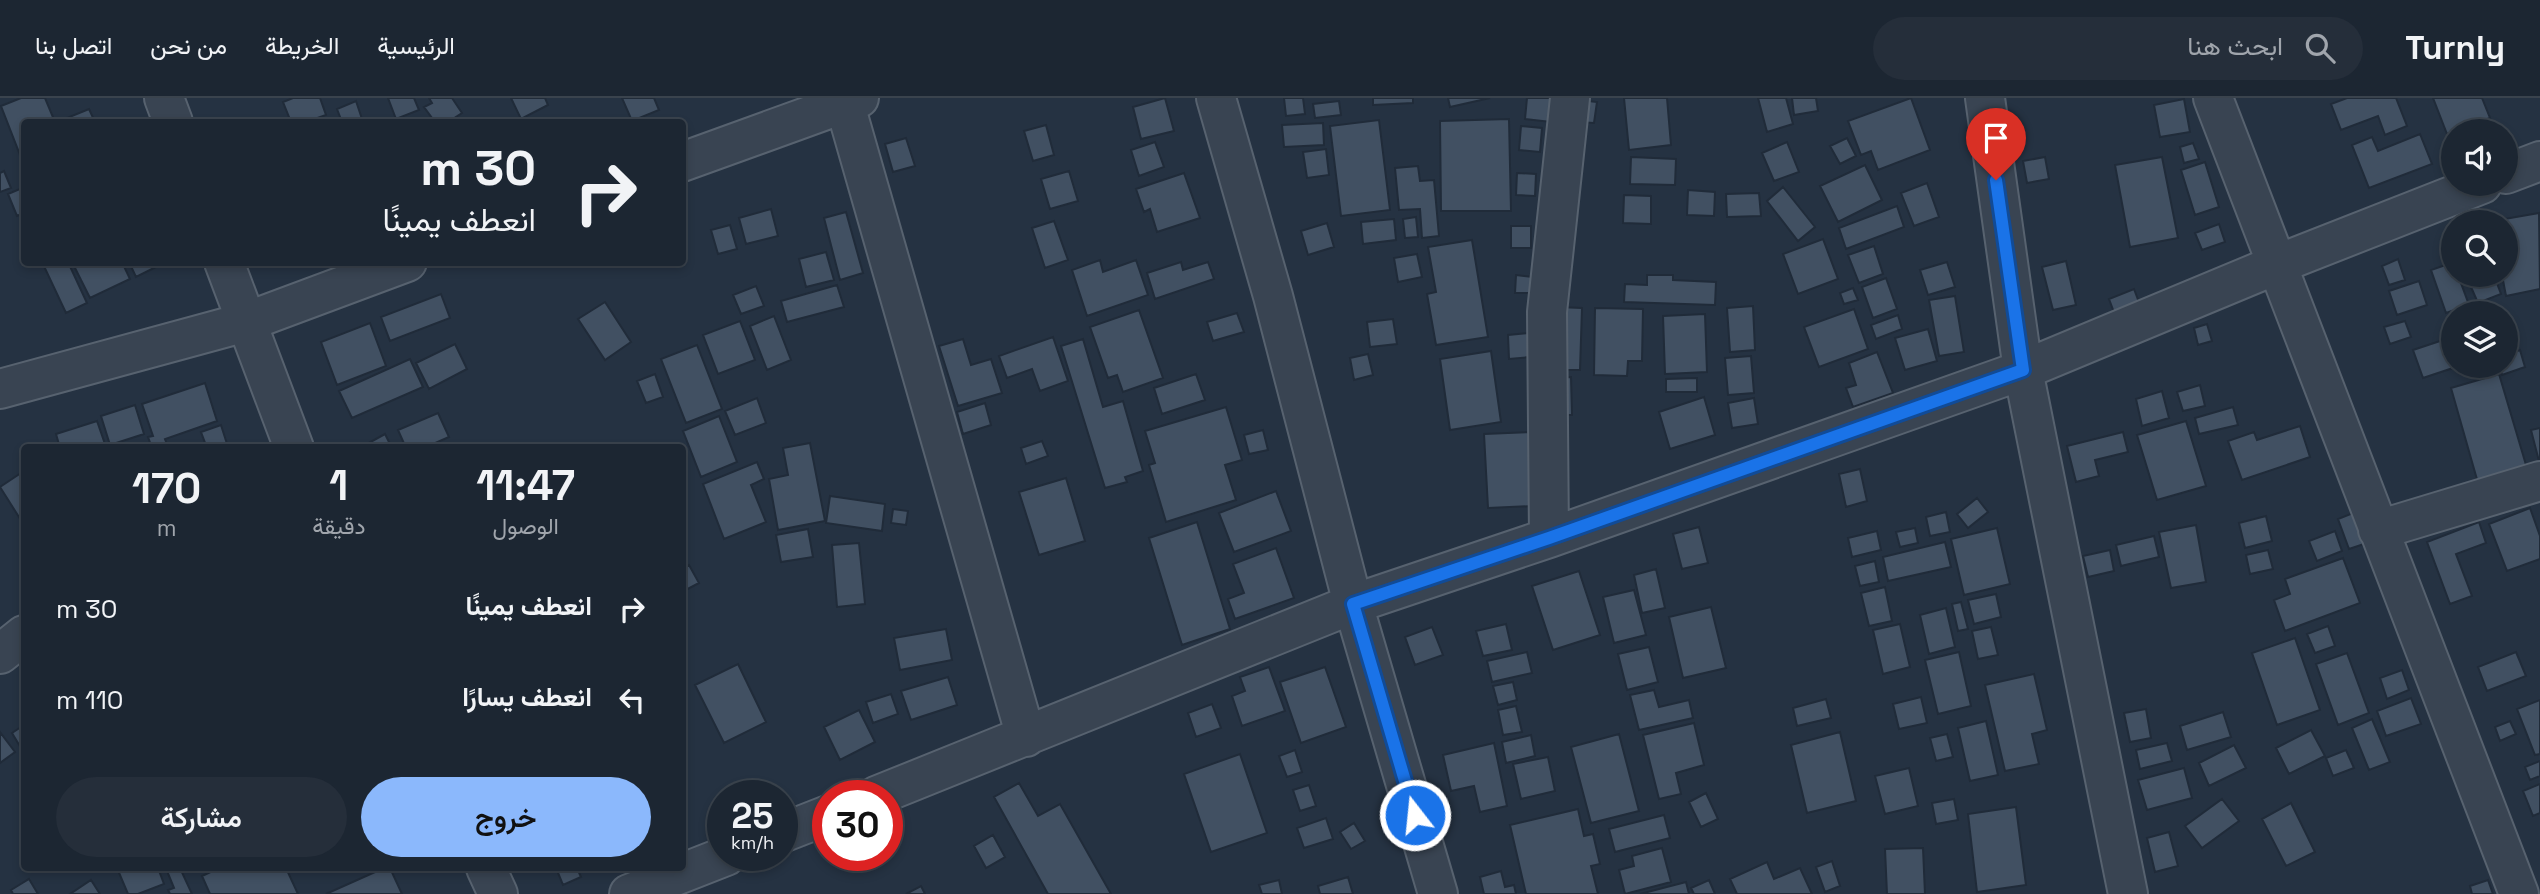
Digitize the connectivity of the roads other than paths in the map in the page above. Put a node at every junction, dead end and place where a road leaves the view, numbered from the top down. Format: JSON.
{"nodes":[{"id":1,"x":164,"y":98,"type":"edge"},
{"id":2,"x":1216,"y":98,"type":"edge"},
{"id":3,"x":1570,"y":98,"type":"edge"},
{"id":4,"x":1985,"y":98,"type":"edge"},
{"id":5,"x":2213,"y":98,"type":"edge"},
{"id":6,"x":849,"y":99,"type":"edge"},
{"id":7,"x":172,"y":119,"type":"edge"},
{"id":8,"x":686,"y":160,"type":"edge"},
{"id":9,"x":2540,"y":161,"type":"edge"},
{"id":10,"x":2518,"y":169,"type":"edge"},
{"id":11,"x":2451,"y":196,"type":"edge"},
{"id":12,"x":2278,"y":264,"type":"junction"},
{"id":13,"x":225,"y":266,"type":"edge"},
{"id":14,"x":396,"y":266,"type":"edge"},
{"id":15,"x":246,"y":322,"type":"junction"},
{"id":16,"x":2023,"y":370,"type":"junction"},
{"id":17,"x":0,"y":389,"type":"edge"},
{"id":18,"x":283,"y":443,"type":"edge"},
{"id":19,"x":2540,"y":481,"type":"edge"},
{"id":20,"x":2378,"y":530,"type":"junction"},
{"id":21,"x":1549,"y":538,"type":"junction"},
{"id":22,"x":1353,"y":604,"type":"junction"},
{"id":23,"x":21,"y":637,"type":"edge"},
{"id":24,"x":0,"y":654,"type":"edge"},
{"id":25,"x":1026,"y":737,"type":"junction"},
{"id":26,"x":903,"y":785,"type":"edge"},
{"id":27,"x":707,"y":863,"type":"edge"},
{"id":28,"x":487,"y":871,"type":"edge"},
{"id":29,"x":498,"y":894,"type":"edge"},
{"id":30,"x":629,"y":894,"type":"edge"},
{"id":31,"x":1438,"y":894,"type":"edge"},
{"id":32,"x":2128,"y":894,"type":"edge"},
{"id":33,"x":2519,"y":894,"type":"edge"}],
"edges":[{"from":1,"to":7,"type":"street"},
{"from":2,"to":22,"type":"street"},
{"from":3,"to":21,"type":"street"},
{"from":4,"to":16,"type":"street"},
{"from":5,"to":12,"type":"street"},
{"from":6,"to":8,"type":"street"},
{"from":6,"to":25,"type":"street"},
{"from":9,"to":10,"type":"street"},
{"from":11,"to":12,"type":"street"},
{"from":12,"to":16,"type":"street"},
{"from":12,"to":20,"type":"street"},
{"from":13,"to":15,"type":"street"},
{"from":14,"to":15,"type":"street"},
{"from":15,"to":17,"type":"street"},
{"from":15,"to":18,"type":"street"},
{"from":16,"to":21,"type":"street"},
{"from":16,"to":32,"type":"street"},
{"from":19,"to":20,"type":"street"},
{"from":20,"to":33,"type":"street"},
{"from":21,"to":22,"type":"street"},
{"from":22,"to":25,"type":"street"},
{"from":22,"to":31,"type":"street"},
{"from":23,"to":24,"type":"street"},
{"from":25,"to":26,"type":"street"},
{"from":27,"to":30,"type":"street"},
{"from":28,"to":29,"type":"street"}]}
